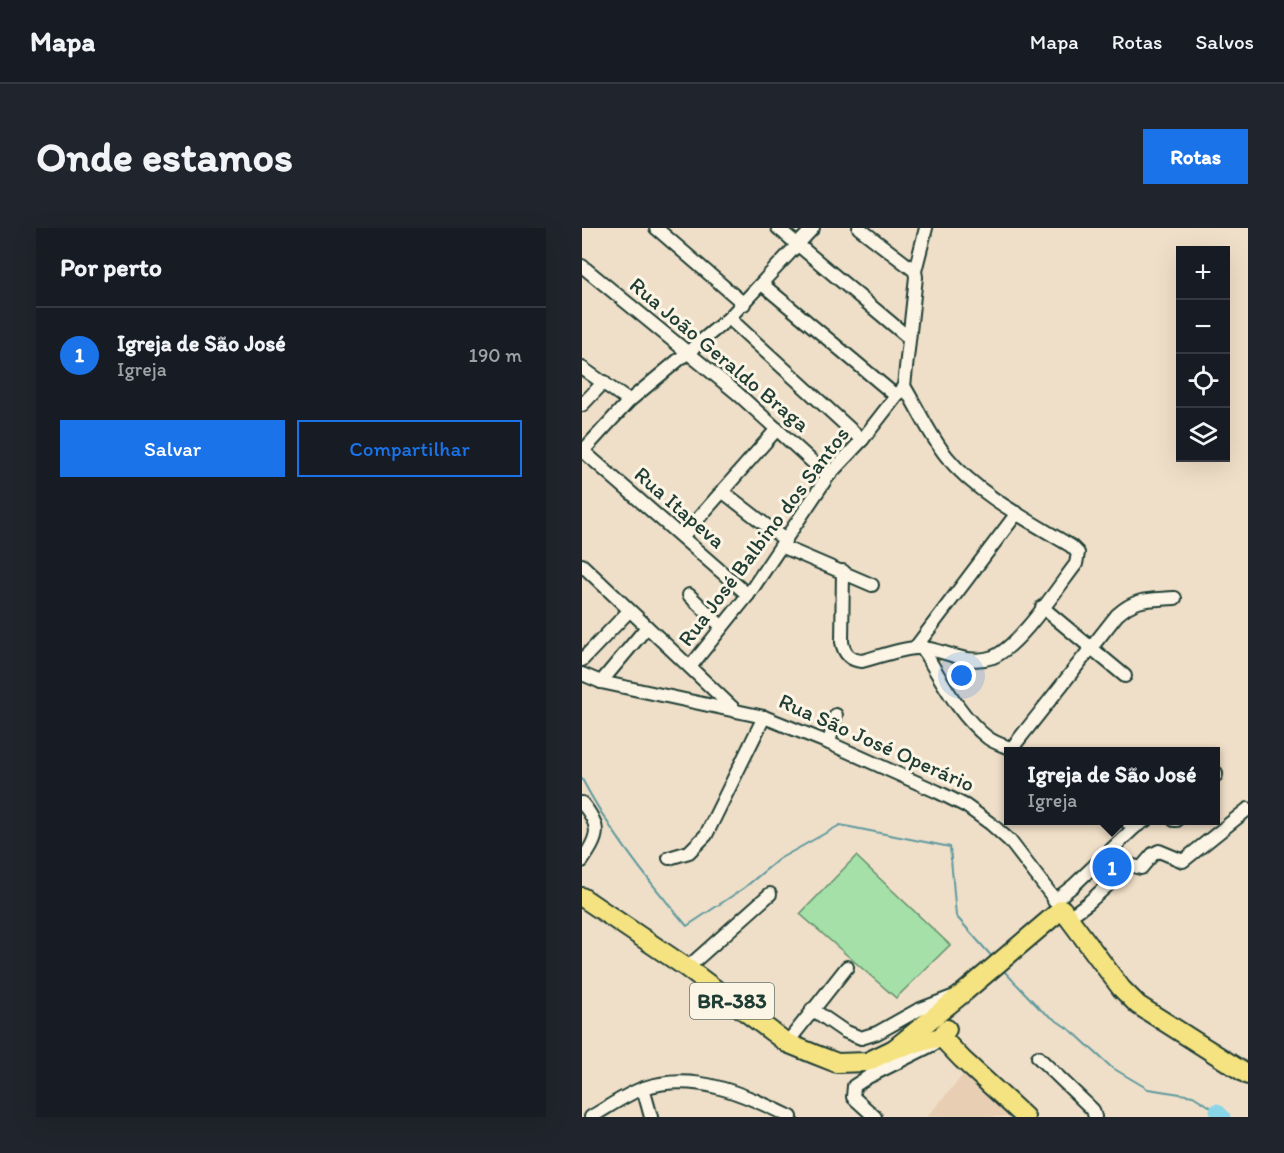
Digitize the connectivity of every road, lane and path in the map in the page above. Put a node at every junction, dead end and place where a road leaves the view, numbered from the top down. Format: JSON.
{"nodes":[{"id":1,"x":656,"y":228,"type":"edge"},
{"id":2,"x":778,"y":228,"type":"edge"},
{"id":3,"x":813,"y":228,"type":"edge"},
{"id":4,"x":859,"y":228,"type":"edge"},
{"id":5,"x":926,"y":228,"type":"edge"},
{"id":6,"x":799,"y":244,"type":"junction"},
{"id":7,"x":582,"y":266,"type":"edge"},
{"id":8,"x":915,"y":271,"type":"junction"},
{"id":9,"x":762,"y":284,"type":"junction"},
{"id":10,"x":744,"y":304,"type":"junction"},
{"id":11,"x":729,"y":318,"type":"junction"},
{"id":12,"x":909,"y":338,"type":"junction"},
{"id":13,"x":689,"y":352,"type":"junction"},
{"id":14,"x":582,"y":368,"type":"edge"},
{"id":15,"x":604,"y":382,"type":"junction"},
{"id":16,"x":900,"y":391,"type":"junction"},
{"id":17,"x":629,"y":401,"type":"junction"},
{"id":18,"x":582,"y":405,"type":"edge"},
{"id":19,"x":777,"y":429,"type":"junction"},
{"id":20,"x":862,"y":440,"type":"junction"},
{"id":21,"x":583,"y":452,"type":"edge"},
{"id":22,"x":828,"y":476,"type":"junction"},
{"id":23,"x":722,"y":491,"type":"junction"},
{"id":24,"x":1017,"y":513,"type":"junction"},
{"id":25,"x":682,"y":537,"type":"junction"},
{"id":26,"x":783,"y":543,"type":"junction"},
{"id":27,"x":582,"y":566,"type":"edge"},
{"id":28,"x":843,"y":571,"type":"junction"},
{"id":29,"x":873,"y":585,"type":"dead end"},
{"id":30,"x":689,"y":595,"type":"dead end"},
{"id":31,"x":748,"y":595,"type":"junction"},
{"id":32,"x":1175,"y":598,"type":"dead end"},
{"id":33,"x":1042,"y":607,"type":"junction"},
{"id":34,"x":629,"y":610,"type":"junction"},
{"id":35,"x":647,"y":627,"type":"junction"},
{"id":36,"x":722,"y":627,"type":"junction"},
{"id":37,"x":919,"y":648,"type":"junction"},
{"id":38,"x":1090,"y":648,"type":"junction"},
{"id":39,"x":582,"y":660,"type":"edge"},
{"id":40,"x":690,"y":667,"type":"junction"},
{"id":41,"x":582,"y":674,"type":"edge"},
{"id":42,"x":1125,"y":676,"type":"dead end"},
{"id":43,"x":601,"y":682,"type":"junction"},
{"id":44,"x":736,"y":712,"type":"junction"},
{"id":45,"x":836,"y":715,"type":"dead end"},
{"id":46,"x":764,"y":717,"type":"junction"},
{"id":47,"x":829,"y":743,"type":"junction"},
{"id":48,"x":1016,"y":747,"type":"edge"},
{"id":49,"x":1004,"y":748,"type":"edge"},
{"id":50,"x":582,"y":803,"type":"edge"},
{"id":51,"x":1248,"y":809,"type":"edge"},
{"id":52,"x":1133,"y":825,"type":"edge"},
{"id":53,"x":669,"y":858,"type":"dead end"},
{"id":54,"x":582,"y":861,"type":"edge"},
{"id":55,"x":770,"y":894,"type":"dead end"},
{"id":56,"x":582,"y":897,"type":"edge"},
{"id":57,"x":1062,"y":909,"type":"junction"},
{"id":58,"x":847,"y":967,"type":"dead end"},
{"id":59,"x":687,"y":968,"type":"junction"},
{"id":60,"x":959,"y":997,"type":"junction"},
{"id":61,"x":812,"y":1009,"type":"junction"},
{"id":62,"x":938,"y":1029,"type":"junction"},
{"id":63,"x":787,"y":1043,"type":"junction"},
{"id":64,"x":1038,"y":1057,"type":"dead end"},
{"id":65,"x":1248,"y":1075,"type":"edge"},
{"id":66,"x":643,"y":1088,"type":"junction"},
{"id":67,"x":785,"y":1116,"type":"edge"},
{"id":68,"x":591,"y":1117,"type":"edge"},
{"id":69,"x":651,"y":1117,"type":"edge"},
{"id":70,"x":875,"y":1117,"type":"edge"},
{"id":71,"x":1025,"y":1117,"type":"edge"},
{"id":72,"x":1095,"y":1117,"type":"edge"}],
"edges":[{"from":1,"to":10,"type":"street"},
{"from":2,"to":6,"type":"street"},
{"from":3,"to":6,"type":"street"},
{"from":4,"to":8,"type":"street"},
{"from":5,"to":8,"type":"street"},
{"from":6,"to":9,"type":"street"},
{"from":6,"to":12,"type":"street"},
{"from":7,"to":13,"type":"street","name":"Rua João Geraldo Braga"},
{"from":8,"to":12,"type":"street"},
{"from":9,"to":10,"type":"street"},
{"from":9,"to":16,"type":"street"},
{"from":10,"to":11,"type":"street"},
{"from":11,"to":13,"type":"street"},
{"from":11,"to":20,"type":"street"},
{"from":12,"to":16,"type":"street"},
{"from":13,"to":17,"type":"street"},
{"from":13,"to":19,"type":"street","name":"Rua João Geraldo Braga"},
{"from":14,"to":15,"type":"street"},
{"from":15,"to":17,"type":"street"},
{"from":15,"to":18,"type":"street"},
{"from":16,"to":20,"type":"street","name":"Rua José Balbino dos Santos"},
{"from":16,"to":24,"type":"street"},
{"from":17,"to":21,"type":"street"},
{"from":19,"to":22,"type":"street","name":"Rua João Geraldo Braga"},
{"from":19,"to":23,"type":"street"},
{"from":20,"to":22,"type":"street","name":"Rua José Balbino dos Santos"},
{"from":21,"to":25,"type":"street","name":"Rua Itapeva"},
{"from":22,"to":26,"type":"street","name":"Rua José Balbino dos Santos"},
{"from":23,"to":25,"type":"street"},
{"from":23,"to":26,"type":"street"},
{"from":24,"to":33,"type":"street"},
{"from":24,"to":37,"type":"street"},
{"from":25,"to":31,"type":"street","name":"Rua Itapeva"},
{"from":26,"to":28,"type":"street"},
{"from":26,"to":31,"type":"street","name":"Rua José Balbino dos Santos"},
{"from":27,"to":34,"type":"street"},
{"from":28,"to":29,"type":"street"},
{"from":28,"to":37,"type":"street"},
{"from":30,"to":36,"type":"street"},
{"from":31,"to":36,"type":"street","name":"Rua José Balbino dos Santos"},
{"from":32,"to":38,"type":"street"},
{"from":33,"to":37,"type":"street"},
{"from":33,"to":38,"type":"street"},
{"from":34,"to":35,"type":"street"},
{"from":34,"to":39,"type":"street"},
{"from":35,"to":40,"type":"street"},
{"from":35,"to":43,"type":"street"},
{"from":36,"to":40,"type":"street","name":"Rua José Balbino dos Santos"},
{"from":37,"to":49,"type":"street"},
{"from":38,"to":42,"type":"street"},
{"from":38,"to":48,"type":"street"},
{"from":40,"to":44,"type":"street"},
{"from":41,"to":43,"type":"street","name":"Rua São José Operário"},
{"from":43,"to":44,"type":"street","name":"Rua São José Operário"},
{"from":44,"to":46,"type":"street","name":"Rua São José Operário"},
{"from":45,"to":47,"type":"street"},
{"from":46,"to":47,"type":"street","name":"Rua São José Operário"},
{"from":46,"to":53,"type":"street"},
{"from":47,"to":57,"type":"street","name":"Rua São José Operário"},
{"from":50,"to":54,"type":"street"},
{"from":51,"to":57,"type":"street"},
{"from":52,"to":57,"type":"street"},
{"from":55,"to":59,"type":"street"},
{"from":56,"to":59,"type":"highway","number":"BR-383"},
{"from":57,"to":60,"type":"highway","number":"BR-383"},
{"from":57,"to":65,"type":"highway","name":"Rua São José Operário"},
{"from":58,"to":61,"type":"street"},
{"from":59,"to":63,"type":"highway","number":"BR-383"},
{"from":60,"to":61,"type":"street"},
{"from":60,"to":62,"type":"highway","number":"BR-383"},
{"from":61,"to":63,"type":"street"},
{"from":62,"to":63,"type":"highway","number":"BR-383"},
{"from":62,"to":70,"type":"street"},
{"from":62,"to":71,"type":"highway"},
{"from":64,"to":72,"type":"street"},
{"from":66,"to":67,"type":"street"},
{"from":66,"to":68,"type":"street"},
{"from":66,"to":69,"type":"street"}]}
